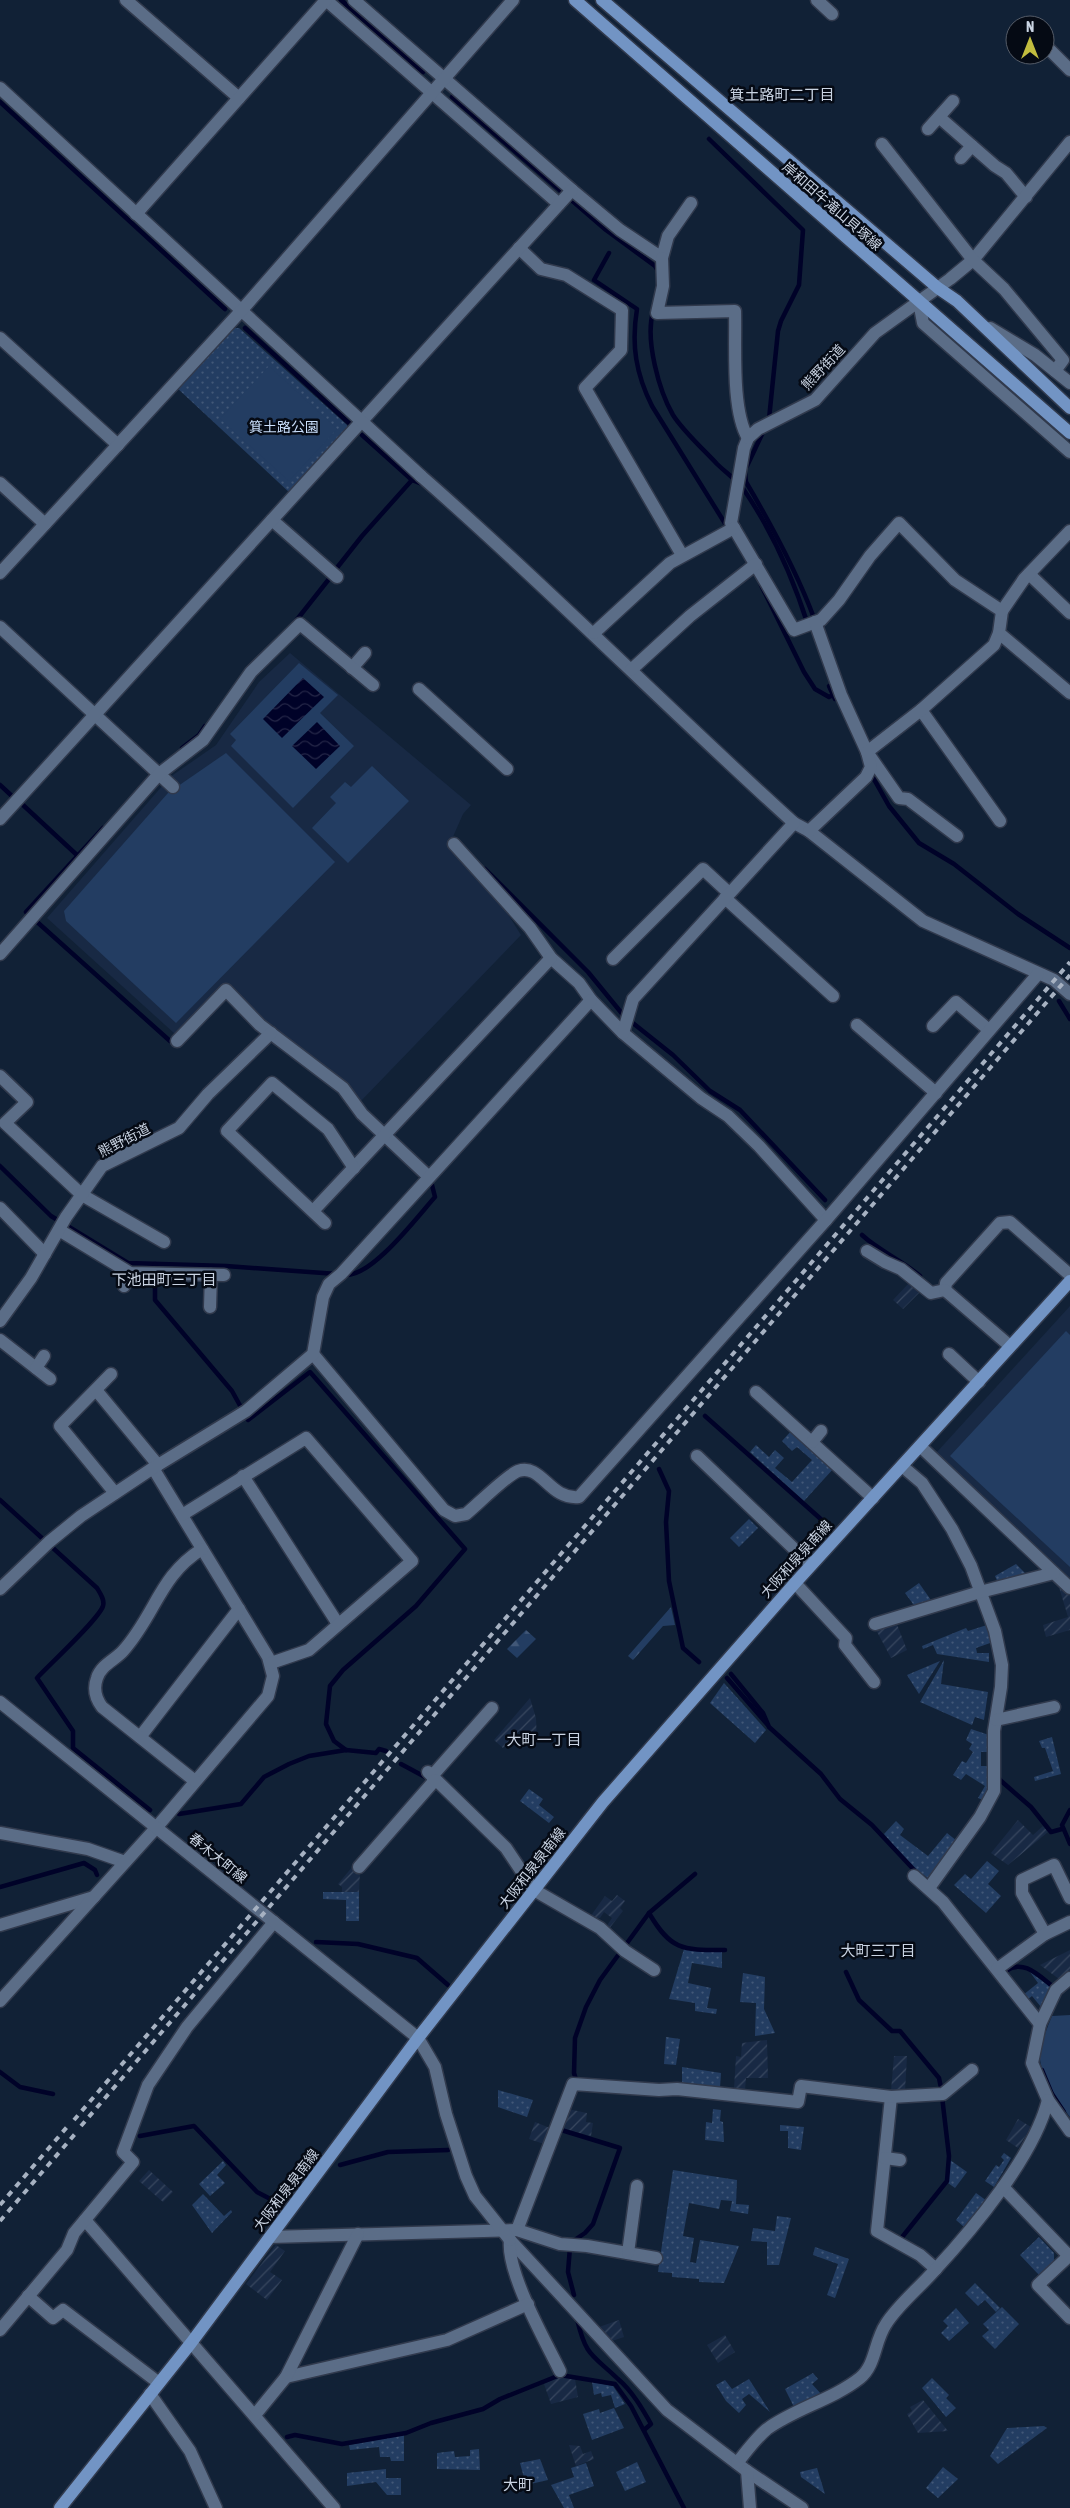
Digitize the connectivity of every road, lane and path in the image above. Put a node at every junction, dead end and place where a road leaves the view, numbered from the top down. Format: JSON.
{"nodes":[{"id":1,"x":126,"y":0,"type":"edge"},
{"id":2,"x":326,"y":0,"type":"edge"},
{"id":3,"x":354,"y":0,"type":"edge"},
{"id":4,"x":513,"y":0,"type":"edge"},
{"id":5,"x":575,"y":0,"type":"edge"},
{"id":6,"x":602,"y":0,"type":"edge"},
{"id":7,"x":817,"y":0,"type":"edge"},
{"id":8,"x":832,"y":14,"type":"dead end"},
{"id":9,"x":1055,"y":55,"type":"edge"},
{"id":10,"x":1070,"y":70,"type":"edge"},
{"id":11,"x":443,"y":78,"type":"junction"},
{"id":12,"x":0,"y":88,"type":"edge"},
{"id":13,"x":431,"y":92,"type":"junction"},
{"id":14,"x":239,"y":98,"type":"junction"},
{"id":15,"x":953,"y":101,"type":"dead end"},
{"id":16,"x":939,"y":117,"type":"junction"},
{"id":17,"x":928,"y":130,"type":"dead end"},
{"id":18,"x":1070,"y":142,"type":"edge"},
{"id":19,"x":882,"y":144,"type":"dead end"},
{"id":20,"x":972,"y":146,"type":"junction"},
{"id":21,"x":961,"y":158,"type":"dead end"},
{"id":22,"x":566,"y":196,"type":"junction"},
{"id":23,"x":1026,"y":197,"type":"junction"},
{"id":24,"x":691,"y":203,"type":"dead end"},
{"id":25,"x":136,"y":214,"type":"junction"},
{"id":26,"x":519,"y":248,"type":"junction"},
{"id":27,"x":662,"y":258,"type":"junction"},
{"id":28,"x":973,"y":260,"type":"junction"},
{"id":29,"x":938,"y":288,"type":"junction"},
{"id":30,"x":918,"y":302,"type":"junction"},
{"id":31,"x":241,"y":311,"type":"junction"},
{"id":32,"x":981,"y":323,"type":"junction"},
{"id":33,"x":0,"y":338,"type":"edge"},
{"id":34,"x":1055,"y":371,"type":"junction"},
{"id":35,"x":1070,"y":383,"type":"edge"},
{"id":36,"x":1070,"y":408,"type":"edge"},
{"id":37,"x":361,"y":422,"type":"junction"},
{"id":38,"x":1070,"y":433,"type":"edge"},
{"id":39,"x":748,"y":438,"type":"junction"},
{"id":40,"x":118,"y":445,"type":"junction"},
{"id":41,"x":1070,"y":452,"type":"edge"},
{"id":42,"x":0,"y":483,"type":"edge"},
{"id":43,"x":272,"y":520,"type":"junction"},
{"id":44,"x":45,"y":524,"type":"junction"},
{"id":45,"x":734,"y":528,"type":"junction"},
{"id":46,"x":1070,"y":532,"type":"edge"},
{"id":47,"x":682,"y":555,"type":"junction"},
{"id":48,"x":756,"y":564,"type":"junction"},
{"id":49,"x":0,"y":573,"type":"edge"},
{"id":50,"x":1029,"y":574,"type":"junction"},
{"id":51,"x":337,"y":577,"type":"dead end"},
{"id":52,"x":1002,"y":610,"type":"junction"},
{"id":53,"x":1070,"y":612,"type":"edge"},
{"id":54,"x":810,"y":624,"type":"junction"},
{"id":55,"x":0,"y":627,"type":"edge"},
{"id":56,"x":594,"y":633,"type":"junction"},
{"id":57,"x":999,"y":633,"type":"junction"},
{"id":58,"x":365,"y":653,"type":"dead end"},
{"id":59,"x":352,"y":668,"type":"junction"},
{"id":60,"x":631,"y":670,"type":"junction"},
{"id":61,"x":373,"y":685,"type":"dead end"},
{"id":62,"x":418,"y":689,"type":"dead end"},
{"id":63,"x":1070,"y":693,"type":"edge"},
{"id":64,"x":921,"y":710,"type":"junction"},
{"id":65,"x":95,"y":715,"type":"junction"},
{"id":66,"x":866,"y":752,"type":"junction"},
{"id":67,"x":507,"y":769,"type":"dead end"},
{"id":68,"x":160,"y":774,"type":"junction"},
{"id":69,"x":174,"y":787,"type":"dead end"},
{"id":70,"x":0,"y":819,"type":"edge"},
{"id":71,"x":1000,"y":821,"type":"dead end"},
{"id":72,"x":794,"y":823,"type":"junction"},
{"id":73,"x":809,"y":831,"type":"junction"},
{"id":74,"x":956,"y":836,"type":"dead end"},
{"id":75,"x":454,"y":844,"type":"dead end"},
{"id":76,"x":727,"y":896,"type":"junction"},
{"id":77,"x":0,"y":954,"type":"edge"},
{"id":78,"x":551,"y":958,"type":"junction"},
{"id":79,"x":613,"y":959,"type":"dead end"},
{"id":80,"x":1038,"y":974,"type":"junction"},
{"id":81,"x":1070,"y":994,"type":"edge"},
{"id":82,"x":833,"y":996,"type":"dead end"},
{"id":83,"x":591,"y":1000,"type":"junction"},
{"id":84,"x":857,"y":1025,"type":"dead end"},
{"id":85,"x":933,"y":1026,"type":"dead end"},
{"id":86,"x":989,"y":1030,"type":"junction"},
{"id":87,"x":270,"y":1033,"type":"junction"},
{"id":88,"x":623,"y":1033,"type":"junction"},
{"id":89,"x":177,"y":1041,"type":"dead end"},
{"id":90,"x":0,"y":1076,"type":"edge"},
{"id":91,"x":936,"y":1093,"type":"junction"},
{"id":92,"x":384,"y":1135,"type":"junction"},
{"id":93,"x":354,"y":1168,"type":"junction"},
{"id":94,"x":428,"y":1176,"type":"junction"},
{"id":95,"x":82,"y":1195,"type":"junction"},
{"id":96,"x":0,"y":1208,"type":"edge"},
{"id":97,"x":314,"y":1210,"type":"junction"},
{"id":98,"x":826,"y":1220,"type":"junction"},
{"id":99,"x":325,"y":1222,"type":"dead end"},
{"id":100,"x":59,"y":1230,"type":"junction"},
{"id":101,"x":164,"y":1242,"type":"dead end"},
{"id":102,"x":867,"y":1251,"type":"dead end"},
{"id":103,"x":45,"y":1254,"type":"junction"},
{"id":104,"x":130,"y":1273,"type":"junction"},
{"id":105,"x":1070,"y":1274,"type":"edge"},
{"id":106,"x":124,"y":1286,"type":"dead end"},
{"id":107,"x":1068,"y":1286,"type":"edge"},
{"id":108,"x":944,"y":1290,"type":"junction"},
{"id":109,"x":210,"y":1307,"type":"dead end"},
{"id":110,"x":0,"y":1321,"type":"edge"},
{"id":111,"x":0,"y":1340,"type":"edge"},
{"id":112,"x":1010,"y":1346,"type":"junction"},
{"id":113,"x":313,"y":1354,"type":"junction"},
{"id":114,"x":949,"y":1354,"type":"dead end"},
{"id":115,"x":44,"y":1356,"type":"dead end"},
{"id":116,"x":36,"y":1368,"type":"junction"},
{"id":117,"x":111,"y":1374,"type":"dead end"},
{"id":118,"x":50,"y":1379,"type":"dead end"},
{"id":119,"x":979,"y":1382,"type":"junction"},
{"id":120,"x":96,"y":1390,"type":"junction"},
{"id":121,"x":758,"y":1399,"type":"dead end"},
{"id":122,"x":821,"y":1431,"type":"dead end"},
{"id":123,"x":812,"y":1442,"type":"junction"},
{"id":124,"x":920,"y":1446,"type":"junction"},
{"id":125,"x":697,"y":1456,"type":"dead end"},
{"id":126,"x":156,"y":1466,"type":"junction"},
{"id":127,"x":902,"y":1466,"type":"junction"},
{"id":128,"x":244,"y":1476,"type":"junction"},
{"id":129,"x":115,"y":1493,"type":"junction"},
{"id":130,"x":873,"y":1498,"type":"junction"},
{"id":131,"x":182,"y":1515,"type":"junction"},
{"id":132,"x":202,"y":1548,"type":"junction"},
{"id":133,"x":811,"y":1565,"type":"junction"},
{"id":134,"x":1054,"y":1573,"type":"junction"},
{"id":135,"x":795,"y":1582,"type":"junction"},
{"id":136,"x":1070,"y":1588,"type":"edge"},
{"id":137,"x":0,"y":1589,"type":"edge"},
{"id":138,"x":980,"y":1592,"type":"junction"},
{"id":139,"x":239,"y":1609,"type":"junction"},
{"id":140,"x":338,"y":1624,"type":"junction"},
{"id":141,"x":875,"y":1624,"type":"dead end"},
{"id":142,"x":271,"y":1663,"type":"junction"},
{"id":143,"x":874,"y":1682,"type":"dead end"},
{"id":144,"x":0,"y":1702,"type":"edge"},
{"id":145,"x":1054,"y":1707,"type":"dead end"},
{"id":146,"x":492,"y":1708,"type":"dead end"},
{"id":147,"x":996,"y":1720,"type":"junction"},
{"id":148,"x":140,"y":1737,"type":"junction"},
{"id":149,"x":432,"y":1776,"type":"junction"},
{"id":150,"x":195,"y":1781,"type":"junction"},
{"id":151,"x":156,"y":1828,"type":"junction"},
{"id":152,"x":0,"y":1833,"type":"edge"},
{"id":153,"x":125,"y":1862,"type":"junction"},
{"id":154,"x":359,"y":1867,"type":"dead end"},
{"id":155,"x":914,"y":1876,"type":"dead end"},
{"id":156,"x":930,"y":1888,"type":"junction"},
{"id":157,"x":534,"y":1890,"type":"junction"},
{"id":158,"x":94,"y":1897,"type":"junction"},
{"id":159,"x":1070,"y":1898,"type":"edge"},
{"id":160,"x":274,"y":1922,"type":"junction"},
{"id":161,"x":1070,"y":1922,"type":"edge"},
{"id":162,"x":0,"y":1925,"type":"edge"},
{"id":163,"x":1045,"y":1934,"type":"junction"},
{"id":164,"x":650,"y":1963,"type":"dead end"},
{"id":165,"x":997,"y":1969,"type":"junction"},
{"id":166,"x":1070,"y":1978,"type":"edge"},
{"id":167,"x":0,"y":2001,"type":"edge"},
{"id":168,"x":1040,"y":2024,"type":"junction"},
{"id":169,"x":418,"y":2038,"type":"junction"},
{"id":170,"x":972,"y":2070,"type":"dead end"},
{"id":171,"x":891,"y":2096,"type":"junction"},
{"id":172,"x":1048,"y":2100,"type":"junction"},
{"id":173,"x":1070,"y":2131,"type":"edge"},
{"id":174,"x":885,"y":2158,"type":"junction"},
{"id":175,"x":900,"y":2160,"type":"dead end"},
{"id":176,"x":636,"y":2186,"type":"dead end"},
{"id":177,"x":1002,"y":2187,"type":"junction"},
{"id":178,"x":85,"y":2220,"type":"junction"},
{"id":179,"x":358,"y":2234,"type":"junction"},
{"id":180,"x":509,"y":2234,"type":"junction"},
{"id":181,"x":270,"y":2236,"type":"junction"},
{"id":182,"x":628,"y":2253,"type":"junction"},
{"id":183,"x":656,"y":2258,"type":"dead end"},
{"id":184,"x":936,"y":2269,"type":"junction"},
{"id":185,"x":28,"y":2296,"type":"junction"},
{"id":186,"x":528,"y":2304,"type":"junction"},
{"id":187,"x":1070,"y":2318,"type":"edge"},
{"id":188,"x":0,"y":2330,"type":"edge"},
{"id":189,"x":191,"y":2343,"type":"junction"},
{"id":190,"x":560,"y":2371,"type":"dead end"},
{"id":191,"x":286,"y":2377,"type":"junction"},
{"id":192,"x":159,"y":2383,"type":"junction"},
{"id":193,"x":150,"y":2394,"type":"junction"},
{"id":194,"x":256,"y":2415,"type":"junction"},
{"id":195,"x":742,"y":2467,"type":"junction"},
{"id":196,"x":60,"y":2508,"type":"edge"},
{"id":197,"x":216,"y":2508,"type":"edge"},
{"id":198,"x":334,"y":2508,"type":"edge"},
{"id":199,"x":750,"y":2508,"type":"edge"},
{"id":200,"x":802,"y":2508,"type":"edge"}],
"edges":[{"from":1,"to":14,"type":"street"},
{"from":2,"to":13,"type":"street"},
{"from":2,"to":14,"type":"street"},
{"from":3,"to":11,"type":"street"},
{"from":4,"to":11,"type":"street"},
{"from":5,"to":30,"type":"main road","name":"岸和田牛滝山貝塚線"},
{"from":6,"to":29,"type":"main road","name":"岸和田牛滝山貝塚線"},
{"from":7,"to":8,"type":"street"},
{"from":9,"to":10,"type":"street"},
{"from":11,"to":13,"type":"street"},
{"from":11,"to":22,"type":"street"},
{"from":12,"to":25,"type":"street"},
{"from":13,"to":22,"type":"street"},
{"from":13,"to":31,"type":"street"},
{"from":14,"to":25,"type":"street"},
{"from":15,"to":16,"type":"street"},
{"from":16,"to":17,"type":"street"},
{"from":16,"to":20,"type":"street"},
{"from":18,"to":23,"type":"street","name":"熊野街道"},
{"from":19,"to":28,"type":"street"},
{"from":20,"to":21,"type":"street"},
{"from":20,"to":23,"type":"street"},
{"from":22,"to":26,"type":"street"},
{"from":22,"to":27,"type":"street"},
{"from":23,"to":28,"type":"street","name":"熊野街道"},
{"from":24,"to":27,"type":"street"},
{"from":25,"to":31,"type":"street"},
{"from":26,"to":37,"type":"street"},
{"from":26,"to":47,"type":"street"},
{"from":27,"to":39,"type":"street"},
{"from":28,"to":29,"type":"street","name":"熊野街道"},
{"from":28,"to":34,"type":"street"},
{"from":29,"to":30,"type":"street","name":"熊野街道"},
{"from":29,"to":32,"type":"main road","name":"岸和田牛滝山貝塚線"},
{"from":30,"to":38,"type":"main road","name":"岸和田牛滝山貝塚線"},
{"from":30,"to":39,"type":"street","name":"熊野街道"},
{"from":30,"to":41,"type":"street"},
{"from":31,"to":37,"type":"street"},
{"from":31,"to":40,"type":"street"},
{"from":32,"to":34,"type":"street"},
{"from":32,"to":36,"type":"main road","name":"岸和田牛滝山貝塚線"},
{"from":33,"to":40,"type":"street"},
{"from":34,"to":35,"type":"street"},
{"from":37,"to":43,"type":"street"},
{"from":37,"to":56,"type":"street"},
{"from":39,"to":45,"type":"street"},
{"from":40,"to":44,"type":"street"},
{"from":42,"to":44,"type":"street"},
{"from":43,"to":51,"type":"street"},
{"from":43,"to":65,"type":"street"},
{"from":44,"to":49,"type":"street"},
{"from":45,"to":47,"type":"street"},
{"from":45,"to":48,"type":"street"},
{"from":46,"to":50,"type":"street"},
{"from":47,"to":56,"type":"street"},
{"from":48,"to":54,"type":"street"},
{"from":48,"to":60,"type":"street"},
{"from":50,"to":52,"type":"street"},
{"from":50,"to":53,"type":"street"},
{"from":52,"to":54,"type":"street"},
{"from":52,"to":57,"type":"street"},
{"from":54,"to":66,"type":"street"},
{"from":55,"to":65,"type":"street"},
{"from":56,"to":60,"type":"street"},
{"from":57,"to":63,"type":"street"},
{"from":57,"to":64,"type":"street"},
{"from":58,"to":59,"type":"street"},
{"from":59,"to":61,"type":"street"},
{"from":59,"to":68,"type":"street"},
{"from":60,"to":72,"type":"street"},
{"from":62,"to":67,"type":"street"},
{"from":64,"to":66,"type":"street"},
{"from":64,"to":71,"type":"street"},
{"from":65,"to":68,"type":"street"},
{"from":65,"to":70,"type":"street"},
{"from":66,"to":73,"type":"street"},
{"from":66,"to":74,"type":"street"},
{"from":68,"to":69,"type":"street"},
{"from":68,"to":77,"type":"street"},
{"from":72,"to":73,"type":"street"},
{"from":72,"to":76,"type":"street"},
{"from":73,"to":80,"type":"street"},
{"from":75,"to":78,"type":"street"},
{"from":76,"to":79,"type":"street"},
{"from":76,"to":82,"type":"street"},
{"from":76,"to":88,"type":"street"},
{"from":78,"to":83,"type":"street"},
{"from":78,"to":92,"type":"street"},
{"from":80,"to":81,"type":"street"},
{"from":80,"to":86,"type":"street"},
{"from":83,"to":88,"type":"street"},
{"from":83,"to":94,"type":"street"},
{"from":84,"to":91,"type":"street"},
{"from":85,"to":86,"type":"street"},
{"from":86,"to":91,"type":"street"},
{"from":87,"to":89,"type":"street"},
{"from":87,"to":92,"type":"street"},
{"from":87,"to":95,"type":"street","name":"熊野街道"},
{"from":88,"to":98,"type":"street"},
{"from":90,"to":95,"type":"street"},
{"from":91,"to":98,"type":"street"},
{"from":92,"to":93,"type":"street"},
{"from":92,"to":94,"type":"street"},
{"from":93,"to":97,"type":"street"},
{"from":93,"to":97,"type":"street"},
{"from":94,"to":113,"type":"street"},
{"from":95,"to":100,"type":"street","name":"熊野街道"},
{"from":95,"to":101,"type":"street"},
{"from":96,"to":103,"type":"street"},
{"from":97,"to":99,"type":"street"},
{"from":98,"to":113,"type":"street"},
{"from":100,"to":103,"type":"street","name":"熊野街道"},
{"from":100,"to":104,"type":"street"},
{"from":102,"to":108,"type":"street"},
{"from":103,"to":110,"type":"street","name":"熊野街道"},
{"from":104,"to":106,"type":"street"},
{"from":104,"to":109,"type":"street"},
{"from":105,"to":108,"type":"street"},
{"from":107,"to":112,"type":"main road","name":"大阪和泉泉南線"},
{"from":108,"to":112,"type":"street"},
{"from":111,"to":116,"type":"street"},
{"from":112,"to":119,"type":"main road","name":"大阪和泉泉南線"},
{"from":113,"to":126,"type":"street"},
{"from":114,"to":119,"type":"street"},
{"from":115,"to":116,"type":"street"},
{"from":116,"to":118,"type":"street"},
{"from":117,"to":120,"type":"street"},
{"from":119,"to":124,"type":"main road","name":"大阪和泉泉南線"},
{"from":120,"to":126,"type":"street"},
{"from":120,"to":129,"type":"street"},
{"from":121,"to":123,"type":"street"},
{"from":122,"to":123,"type":"street"},
{"from":123,"to":130,"type":"street"},
{"from":124,"to":127,"type":"main road","name":"大阪和泉泉南線"},
{"from":124,"to":134,"type":"street"},
{"from":125,"to":133,"type":"street"},
{"from":126,"to":129,"type":"street"},
{"from":126,"to":131,"type":"street"},
{"from":127,"to":130,"type":"main road","name":"大阪和泉泉南線"},
{"from":127,"to":138,"type":"street"},
{"from":128,"to":131,"type":"street"},
{"from":128,"to":140,"type":"street"},
{"from":128,"to":140,"type":"street"},
{"from":129,"to":137,"type":"street"},
{"from":130,"to":133,"type":"main road","name":"大阪和泉泉南線"},
{"from":131,"to":132,"type":"street"},
{"from":132,"to":139,"type":"street"},
{"from":132,"to":148,"type":"street"},
{"from":133,"to":135,"type":"main road","name":"大阪和泉泉南線"},
{"from":134,"to":136,"type":"street"},
{"from":134,"to":138,"type":"street"},
{"from":135,"to":143,"type":"street"},
{"from":135,"to":157,"type":"main road","name":"大阪和泉泉南線"},
{"from":138,"to":141,"type":"street"},
{"from":138,"to":147,"type":"street"},
{"from":139,"to":142,"type":"street"},
{"from":139,"to":148,"type":"street"},
{"from":140,"to":142,"type":"street"},
{"from":142,"to":150,"type":"street"},
{"from":144,"to":151,"type":"street","name":"春木大町線"},
{"from":145,"to":147,"type":"street"},
{"from":146,"to":149,"type":"street"},
{"from":147,"to":156,"type":"street"},
{"from":148,"to":150,"type":"street"},
{"from":149,"to":154,"type":"street"},
{"from":149,"to":157,"type":"street"},
{"from":150,"to":151,"type":"street"},
{"from":151,"to":153,"type":"street"},
{"from":151,"to":160,"type":"street","name":"春木大町線"},
{"from":152,"to":153,"type":"street"},
{"from":153,"to":158,"type":"street"},
{"from":155,"to":156,"type":"street"},
{"from":156,"to":165,"type":"street"},
{"from":157,"to":164,"type":"street"},
{"from":157,"to":169,"type":"main road","name":"大阪和泉泉南線"},
{"from":158,"to":162,"type":"street"},
{"from":158,"to":167,"type":"street"},
{"from":159,"to":163,"type":"street"},
{"from":160,"to":169,"type":"street","name":"春木大町線"},
{"from":160,"to":178,"type":"street"},
{"from":161,"to":163,"type":"street"},
{"from":163,"to":165,"type":"street"},
{"from":165,"to":168,"type":"street"},
{"from":166,"to":168,"type":"street"},
{"from":168,"to":172,"type":"street"},
{"from":169,"to":180,"type":"street"},
{"from":169,"to":181,"type":"main road","name":"大阪和泉泉南線"},
{"from":170,"to":171,"type":"street"},
{"from":171,"to":174,"type":"street"},
{"from":171,"to":180,"type":"street"},
{"from":172,"to":173,"type":"street"},
{"from":172,"to":177,"type":"street"},
{"from":174,"to":175,"type":"street"},
{"from":174,"to":184,"type":"street"},
{"from":176,"to":182,"type":"street"},
{"from":177,"to":184,"type":"street"},
{"from":177,"to":187,"type":"street"},
{"from":178,"to":185,"type":"street"},
{"from":178,"to":189,"type":"street"},
{"from":179,"to":180,"type":"street"},
{"from":179,"to":181,"type":"street"},
{"from":179,"to":191,"type":"street"},
{"from":180,"to":182,"type":"street"},
{"from":180,"to":186,"type":"street"},
{"from":180,"to":195,"type":"street"},
{"from":181,"to":189,"type":"main road","name":"大阪和泉泉南線"},
{"from":182,"to":183,"type":"street"},
{"from":184,"to":195,"type":"street"},
{"from":185,"to":188,"type":"street"},
{"from":185,"to":192,"type":"street"},
{"from":186,"to":190,"type":"street"},
{"from":186,"to":191,"type":"street"},
{"from":189,"to":192,"type":"main road","name":"大阪和泉泉南線"},
{"from":189,"to":194,"type":"street"},
{"from":191,"to":194,"type":"street"},
{"from":192,"to":193,"type":"main road","name":"大阪和泉泉南線"},
{"from":193,"to":196,"type":"main road","name":"大阪和泉泉南線"},
{"from":193,"to":197,"type":"street"},
{"from":194,"to":198,"type":"street"},
{"from":195,"to":199,"type":"street"},
{"from":195,"to":200,"type":"street"}]}
